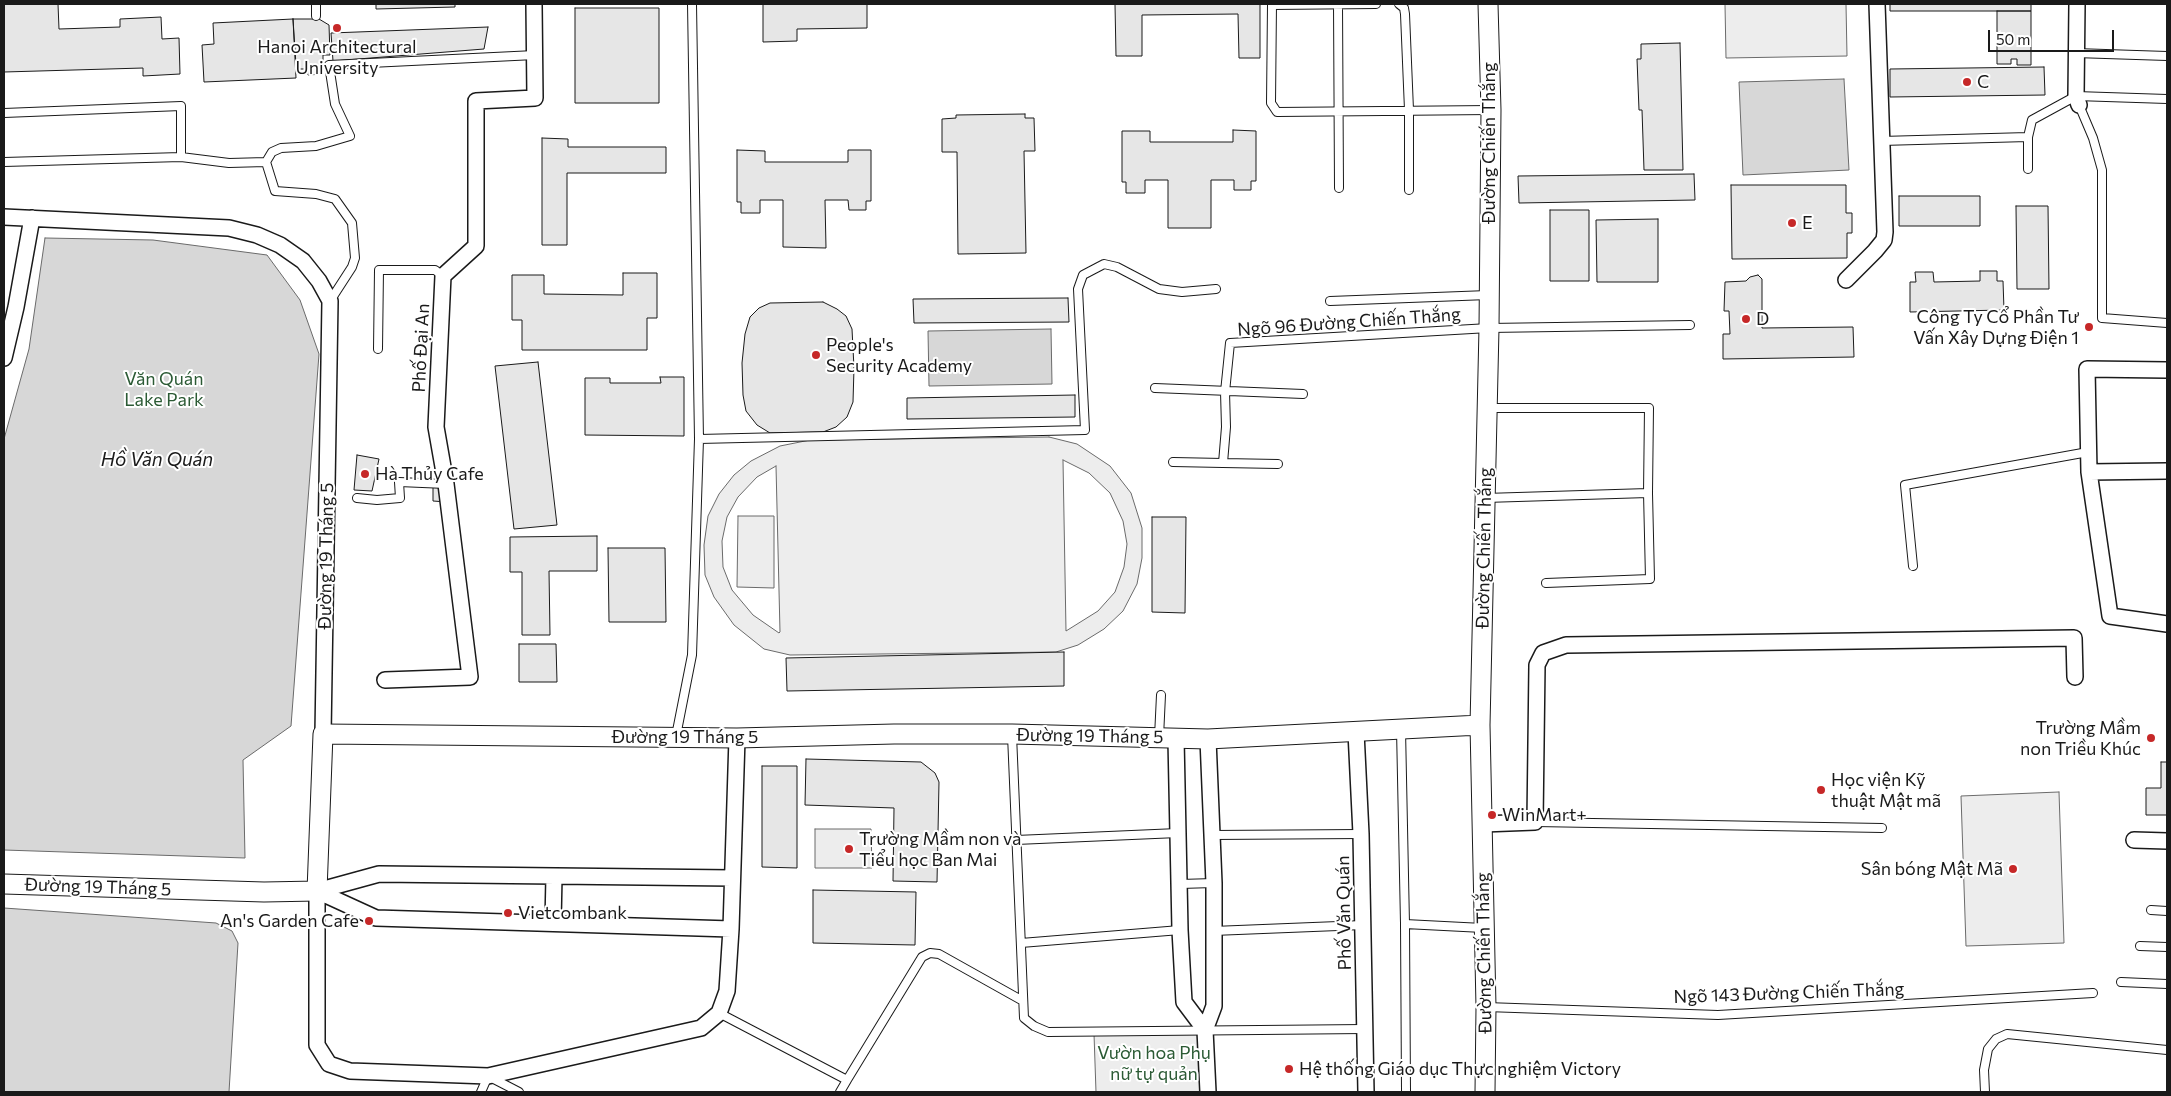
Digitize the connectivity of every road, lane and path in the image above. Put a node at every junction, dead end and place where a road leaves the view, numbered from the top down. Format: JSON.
{"nodes":[{"id":1,"x":316,"y":4,"type":"edge"},
{"id":2,"x":534,"y":4,"type":"edge"},
{"id":3,"x":692,"y":4,"type":"edge"},
{"id":4,"x":1272,"y":4,"type":"edge"},
{"id":5,"x":1338,"y":4,"type":"edge"},
{"id":6,"x":1376,"y":4,"type":"edge"},
{"id":7,"x":1398,"y":4,"type":"edge"},
{"id":8,"x":1488,"y":4,"type":"edge"},
{"id":9,"x":1877,"y":4,"type":"edge"},
{"id":10,"x":2076,"y":4,"type":"edge"},
{"id":11,"x":316,"y":16,"type":"dead end"},
{"id":12,"x":2075,"y":54,"type":"junction"},
{"id":13,"x":535,"y":55,"type":"junction"},
{"id":14,"x":2167,"y":56,"type":"edge"},
{"id":15,"x":2167,"y":99,"type":"edge"},
{"id":16,"x":2077,"y":101,"type":"junction"},
{"id":17,"x":1409,"y":110,"type":"junction"},
{"id":18,"x":1491,"y":110,"type":"junction"},
{"id":19,"x":1338,"y":112,"type":"junction"},
{"id":20,"x":4,"y":113,"type":"edge"},
{"id":21,"x":2028,"y":137,"type":"junction"},
{"id":22,"x":1881,"y":141,"type":"junction"},
{"id":23,"x":181,"y":157,"type":"junction"},
{"id":24,"x":4,"y":162,"type":"edge"},
{"id":25,"x":266,"y":162,"type":"junction"},
{"id":26,"x":2028,"y":169,"type":"dead end"},
{"id":27,"x":1339,"y":188,"type":"dead end"},
{"id":28,"x":1409,"y":190,"type":"dead end"},
{"id":29,"x":4,"y":217,"type":"edge"},
{"id":30,"x":32,"y":218,"type":"junction"},
{"id":31,"x":443,"y":276,"type":"junction"},
{"id":32,"x":1846,"y":280,"type":"dead end"},
{"id":33,"x":1216,"y":289,"type":"dead end"},
{"id":34,"x":1488,"y":294,"type":"junction"},
{"id":35,"x":330,"y":301,"type":"junction"},
{"id":36,"x":1330,"y":302,"type":"dead end"},
{"id":37,"x":10,"y":307,"type":"edge"},
{"id":38,"x":2167,"y":323,"type":"edge"},
{"id":39,"x":1690,"y":325,"type":"dead end"},
{"id":40,"x":1489,"y":328,"type":"junction"},
{"id":41,"x":378,"y":349,"type":"dead end"},
{"id":42,"x":4,"y":358,"type":"edge"},
{"id":43,"x":2167,"y":370,"type":"edge"},
{"id":44,"x":1155,"y":388,"type":"dead end"},
{"id":45,"x":1225,"y":392,"type":"junction"},
{"id":46,"x":1303,"y":394,"type":"dead end"},
{"id":47,"x":1486,"y":408,"type":"junction"},
{"id":48,"x":698,"y":439,"type":"junction"},
{"id":49,"x":2088,"y":452,"type":"junction"},
{"id":50,"x":1173,"y":462,"type":"dead end"},
{"id":51,"x":1223,"y":463,"type":"junction"},
{"id":52,"x":1278,"y":464,"type":"dead end"},
{"id":53,"x":2167,"y":471,"type":"edge"},
{"id":54,"x":2089,"y":472,"type":"junction"},
{"id":55,"x":446,"y":484,"type":"junction"},
{"id":56,"x":1648,"y":494,"type":"junction"},
{"id":57,"x":357,"y":498,"type":"dead end"},
{"id":58,"x":1485,"y":498,"type":"junction"},
{"id":59,"x":1913,"y":566,"type":"dead end"},
{"id":60,"x":1546,"y":583,"type":"dead end"},
{"id":61,"x":2167,"y":624,"type":"edge"},
{"id":62,"x":2075,"y":677,"type":"dead end"},
{"id":63,"x":385,"y":680,"type":"dead end"},
{"id":64,"x":1161,"y":695,"type":"dead end"},
{"id":65,"x":1480,"y":725,"type":"junction"},
{"id":66,"x":1400,"y":729,"type":"junction"},
{"id":67,"x":1356,"y":732,"type":"junction"},
{"id":68,"x":323,"y":734,"type":"junction"},
{"id":69,"x":1012,"y":734,"type":"junction"},
{"id":70,"x":676,"y":736,"type":"junction"},
{"id":71,"x":737,"y":738,"type":"junction"},
{"id":72,"x":1168,"y":738,"type":"junction"},
{"id":73,"x":1208,"y":739,"type":"junction"},
{"id":74,"x":1536,"y":822,"type":"junction"},
{"id":75,"x":1483,"y":824,"type":"junction"},
{"id":76,"x":1882,"y":828,"type":"dead end"},
{"id":77,"x":1178,"y":833,"type":"junction"},
{"id":78,"x":1361,"y":834,"type":"junction"},
{"id":79,"x":1212,"y":835,"type":"junction"},
{"id":80,"x":1016,"y":840,"type":"junction"},
{"id":81,"x":2134,"y":840,"type":"dead end"},
{"id":82,"x":2167,"y":841,"type":"edge"},
{"id":83,"x":554,"y":876,"type":"junction"},
{"id":84,"x":732,"y":878,"type":"junction"},
{"id":85,"x":1214,"y":883,"type":"junction"},
{"id":86,"x":4,"y":884,"type":"edge"},
{"id":87,"x":1180,"y":884,"type":"junction"},
{"id":88,"x":317,"y":891,"type":"junction"},
{"id":89,"x":2151,"y":910,"type":"dead end"},
{"id":90,"x":2167,"y":910,"type":"edge"},
{"id":91,"x":553,"y":923,"type":"junction"},
{"id":92,"x":1405,"y":924,"type":"junction"},
{"id":93,"x":1363,"y":925,"type":"junction"},
{"id":94,"x":1483,"y":928,"type":"junction"},
{"id":95,"x":731,"y":929,"type":"junction"},
{"id":96,"x":1180,"y":930,"type":"junction"},
{"id":97,"x":1213,"y":931,"type":"junction"},
{"id":98,"x":1020,"y":943,"type":"junction"},
{"id":99,"x":2140,"y":946,"type":"dead end"},
{"id":100,"x":2167,"y":947,"type":"edge"},
{"id":101,"x":2121,"y":982,"type":"dead end"},
{"id":102,"x":2167,"y":984,"type":"edge"},
{"id":103,"x":2093,"y":994,"type":"dead end"},
{"id":104,"x":1023,"y":1001,"type":"junction"},
{"id":105,"x":1486,"y":1007,"type":"junction"},
{"id":106,"x":719,"y":1013,"type":"junction"},
{"id":107,"x":1365,"y":1029,"type":"junction"},
{"id":108,"x":1205,"y":1030,"type":"junction"},
{"id":109,"x":2167,"y":1050,"type":"edge"},
{"id":110,"x":488,"y":1076,"type":"junction"},
{"id":111,"x":847,"y":1080,"type":"junction"},
{"id":112,"x":481,"y":1092,"type":"edge"},
{"id":113,"x":518,"y":1092,"type":"edge"},
{"id":114,"x":840,"y":1092,"type":"edge"},
{"id":115,"x":1208,"y":1092,"type":"edge"},
{"id":116,"x":1366,"y":1092,"type":"edge"},
{"id":117,"x":1406,"y":1092,"type":"edge"},
{"id":118,"x":1484,"y":1092,"type":"edge"},
{"id":119,"x":1985,"y":1092,"type":"edge"}],
"edges":[{"from":1,"to":11,"type":"lane"},
{"from":2,"to":13,"type":"street"},
{"from":3,"to":48,"type":"lane"},
{"from":4,"to":5,"type":"lane"},
{"from":4,"to":19,"type":"lane"},
{"from":5,"to":6,"type":"lane"},
{"from":5,"to":19,"type":"lane"},
{"from":7,"to":17,"type":"lane"},
{"from":8,"to":18,"type":"street","name":"Đường Chiến Thắng"},
{"from":9,"to":22,"type":"street"},
{"from":10,"to":12,"type":"street"},
{"from":12,"to":14,"type":"lane"},
{"from":12,"to":16,"type":"street"},
{"from":13,"to":25,"type":"lane"},
{"from":13,"to":31,"type":"street"},
{"from":15,"to":16,"type":"lane"},
{"from":16,"to":21,"type":"lane"},
{"from":16,"to":38,"type":"lane"},
{"from":17,"to":18,"type":"lane"},
{"from":17,"to":19,"type":"lane"},
{"from":17,"to":28,"type":"lane"},
{"from":18,"to":34,"type":"street","name":"Đường Chiến Thắng"},
{"from":19,"to":27,"type":"lane"},
{"from":20,"to":23,"type":"lane"},
{"from":21,"to":22,"type":"lane"},
{"from":21,"to":26,"type":"lane"},
{"from":22,"to":32,"type":"street"},
{"from":23,"to":24,"type":"lane"},
{"from":23,"to":25,"type":"lane"},
{"from":25,"to":35,"type":"lane"},
{"from":29,"to":30,"type":"street"},
{"from":30,"to":35,"type":"street"},
{"from":30,"to":37,"type":"street"},
{"from":31,"to":41,"type":"lane"},
{"from":31,"to":55,"type":"street","name":"Phố Đại An"},
{"from":33,"to":48,"type":"lane"},
{"from":34,"to":36,"type":"lane"},
{"from":34,"to":40,"type":"street","name":"Đường Chiến Thắng"},
{"from":35,"to":68,"type":"street","name":"Đường 19 Tháng 5"},
{"from":37,"to":42,"type":"street"},
{"from":39,"to":40,"type":"lane"},
{"from":40,"to":45,"type":"lane","name":"Ngõ 96 Đường Chiến Thắng"},
{"from":40,"to":47,"type":"street","name":"Đường Chiến Thắng"},
{"from":43,"to":49,"type":"street"},
{"from":44,"to":45,"type":"lane"},
{"from":45,"to":46,"type":"lane"},
{"from":45,"to":51,"type":"lane","name":"Ngõ 96 Đường Chiến Thắng"},
{"from":47,"to":56,"type":"lane"},
{"from":47,"to":58,"type":"street","name":"Đường Chiến Thắng"},
{"from":48,"to":70,"type":"lane"},
{"from":49,"to":54,"type":"street"},
{"from":49,"to":59,"type":"lane"},
{"from":50,"to":51,"type":"lane"},
{"from":51,"to":52,"type":"lane"},
{"from":53,"to":54,"type":"street"},
{"from":54,"to":61,"type":"street"},
{"from":55,"to":57,"type":"lane"},
{"from":55,"to":63,"type":"street","name":"Phố Đại An"},
{"from":56,"to":58,"type":"lane"},
{"from":56,"to":60,"type":"lane"},
{"from":58,"to":65,"type":"street","name":"Đường Chiến Thắng"},
{"from":62,"to":74,"type":"street"},
{"from":64,"to":72,"type":"lane"},
{"from":65,"to":66,"type":"street","name":"Đường 19 Tháng 5"},
{"from":65,"to":75,"type":"street","name":"Đường Chiến Thắng"},
{"from":66,"to":67,"type":"street","name":"Đường 19 Tháng 5"},
{"from":66,"to":92,"type":"lane"},
{"from":67,"to":73,"type":"street","name":"Đường 19 Tháng 5"},
{"from":67,"to":78,"type":"street","name":"Phố Văn Quán"},
{"from":68,"to":70,"type":"street","name":"Đường 19 Tháng 5"},
{"from":68,"to":88,"type":"street"},
{"from":69,"to":71,"type":"street","name":"Đường 19 Tháng 5"},
{"from":69,"to":72,"type":"street","name":"Đường 19 Tháng 5"},
{"from":69,"to":80,"type":"lane"},
{"from":70,"to":71,"type":"street","name":"Đường 19 Tháng 5"},
{"from":71,"to":84,"type":"street"},
{"from":72,"to":73,"type":"street","name":"Đường 19 Tháng 5"},
{"from":72,"to":77,"type":"street"},
{"from":73,"to":79,"type":"street"},
{"from":74,"to":75,"type":"street"},
{"from":74,"to":76,"type":"lane"},
{"from":75,"to":94,"type":"street","name":"Đường Chiến Thắng"},
{"from":77,"to":80,"type":"lane"},
{"from":77,"to":87,"type":"street"},
{"from":78,"to":79,"type":"lane"},
{"from":78,"to":93,"type":"street","name":"Phố Văn Quán"},
{"from":79,"to":85,"type":"street"},
{"from":80,"to":98,"type":"lane"},
{"from":81,"to":82,"type":"street"},
{"from":83,"to":84,"type":"street"},
{"from":83,"to":88,"type":"street"},
{"from":83,"to":91,"type":"street"},
{"from":84,"to":95,"type":"street"},
{"from":85,"to":87,"type":"lane"},
{"from":85,"to":97,"type":"street"},
{"from":86,"to":88,"type":"street","name":"Đường 19 Tháng 5"},
{"from":87,"to":96,"type":"street"},
{"from":88,"to":91,"type":"street"},
{"from":88,"to":110,"type":"street"},
{"from":89,"to":90,"type":"lane"},
{"from":91,"to":95,"type":"street"},
{"from":92,"to":94,"type":"lane"},
{"from":92,"to":117,"type":"lane"},
{"from":93,"to":97,"type":"lane"},
{"from":93,"to":107,"type":"street","name":"Phố Văn Quán"},
{"from":94,"to":105,"type":"street","name":"Đường Chiến Thắng"},
{"from":95,"to":106,"type":"street"},
{"from":96,"to":98,"type":"lane"},
{"from":96,"to":108,"type":"street"},
{"from":97,"to":108,"type":"street"},
{"from":98,"to":104,"type":"lane"},
{"from":99,"to":100,"type":"lane"},
{"from":101,"to":102,"type":"lane"},
{"from":103,"to":105,"type":"lane","name":"Ngõ 143 Đường Chiến Thắng"},
{"from":104,"to":108,"type":"lane"},
{"from":104,"to":111,"type":"lane"},
{"from":105,"to":118,"type":"street","name":"Đường Chiến Thắng"},
{"from":106,"to":110,"type":"street"},
{"from":106,"to":111,"type":"lane"},
{"from":107,"to":108,"type":"lane"},
{"from":107,"to":116,"type":"street","name":"Phố Văn Quán"},
{"from":108,"to":115,"type":"street"},
{"from":109,"to":119,"type":"lane"},
{"from":110,"to":112,"type":"lane"},
{"from":110,"to":113,"type":"lane"},
{"from":111,"to":114,"type":"lane"}]}
